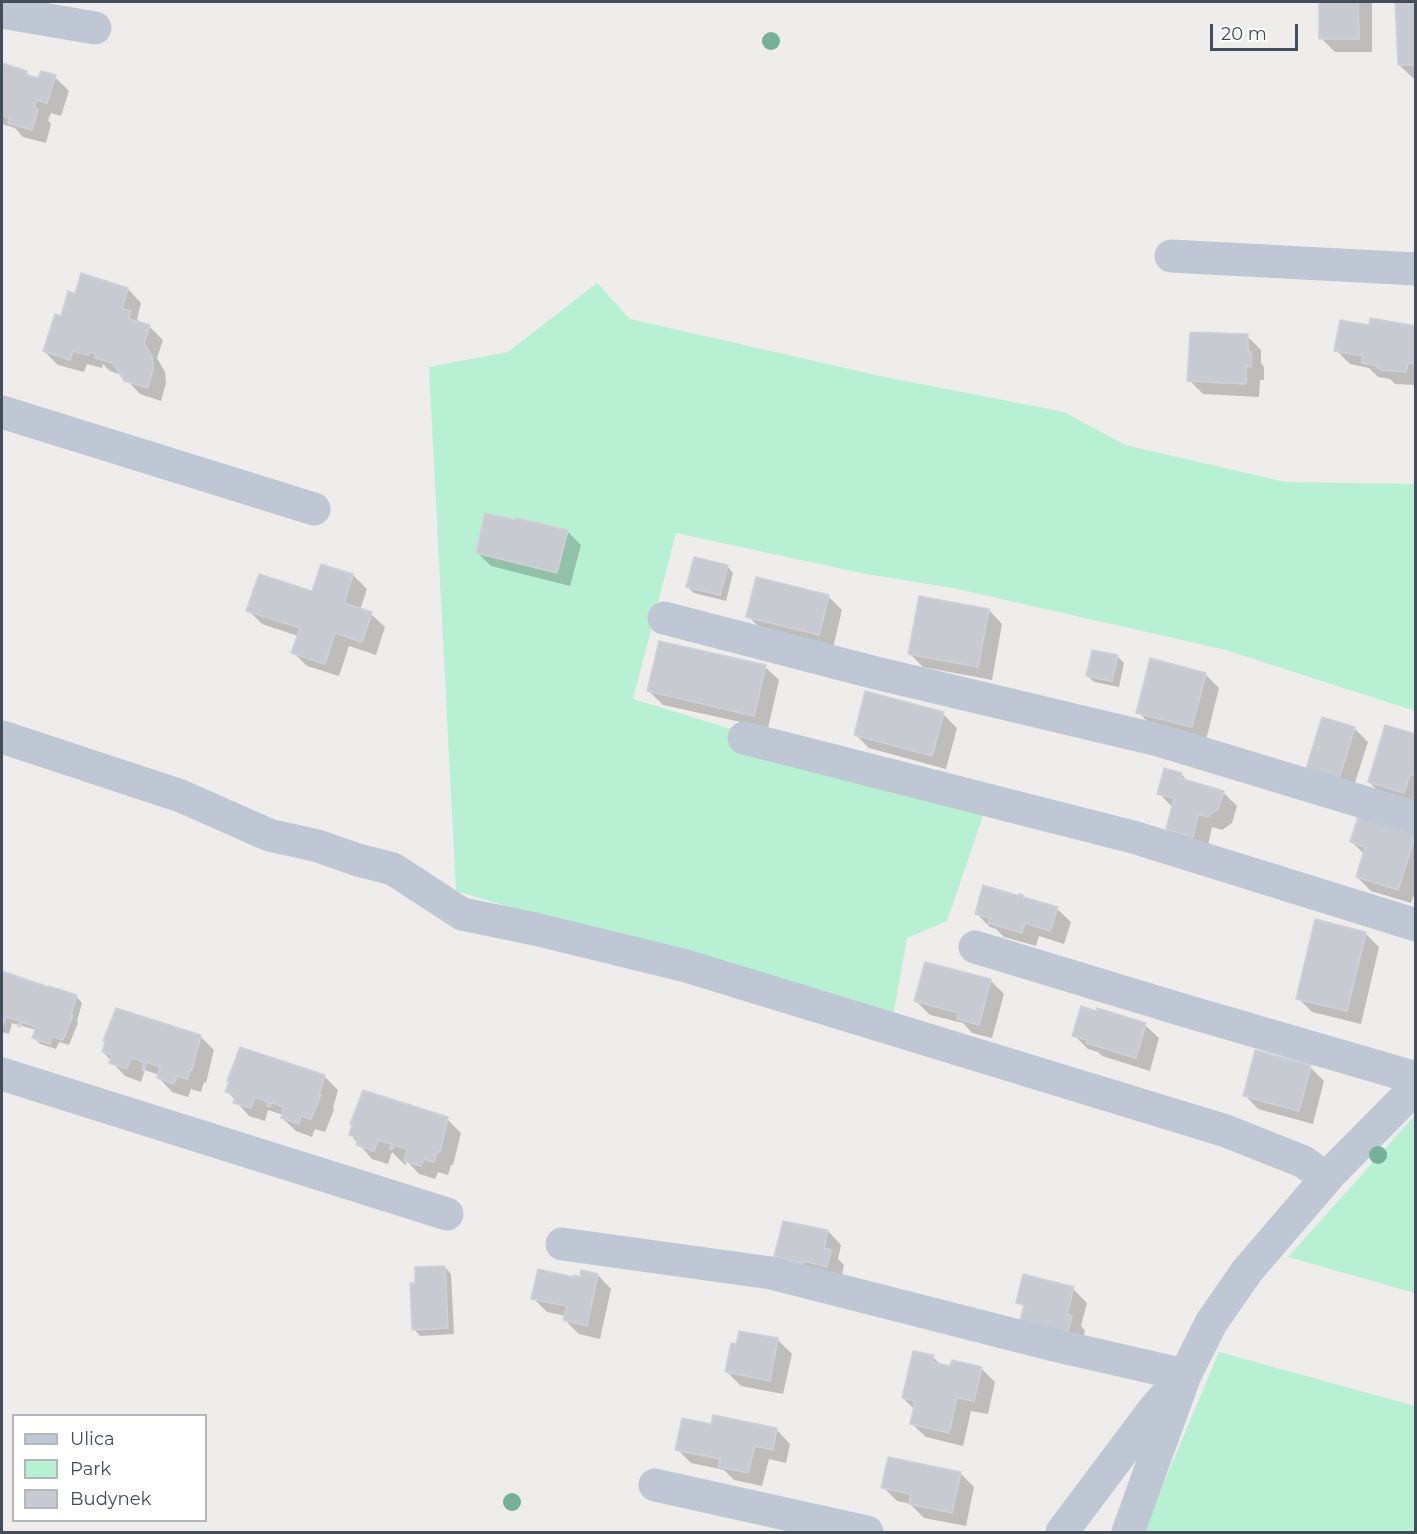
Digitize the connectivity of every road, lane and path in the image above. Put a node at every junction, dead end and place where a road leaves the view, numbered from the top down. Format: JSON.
{"nodes":[{"id":1,"x":2,"y":12,"type":"edge"},
{"id":2,"x":96,"y":28,"type":"dead end"},
{"id":3,"x":1171,"y":256,"type":"dead end"},
{"id":4,"x":1416,"y":269,"type":"edge"},
{"id":5,"x":2,"y":412,"type":"edge"},
{"id":6,"x":314,"y":509,"type":"dead end"},
{"id":7,"x":663,"y":618,"type":"dead end"},
{"id":8,"x":2,"y":737,"type":"edge"},
{"id":9,"x":744,"y":738,"type":"dead end"},
{"id":10,"x":1416,"y":818,"type":"edge"},
{"id":11,"x":1416,"y":925,"type":"edge"},
{"id":12,"x":975,"y":947,"type":"dead end"},
{"id":13,"x":2,"y":1074,"type":"edge"},
{"id":14,"x":1416,"y":1078,"type":"edge"},
{"id":15,"x":1416,"y":1087,"type":"edge"},
{"id":16,"x":1326,"y":1179,"type":"junction"},
{"id":17,"x":447,"y":1214,"type":"dead end"},
{"id":18,"x":562,"y":1244,"type":"dead end"},
{"id":19,"x":1185,"y":1375,"type":"junction"},
{"id":20,"x":655,"y":1485,"type":"dead end"},
{"id":21,"x":867,"y":1533,"type":"edge"},
{"id":22,"x":1062,"y":1533,"type":"edge"},
{"id":23,"x":1128,"y":1533,"type":"edge"}],
"edges":[{"from":1,"to":2,"type":"street"},
{"from":3,"to":4,"type":"street"},
{"from":5,"to":6,"type":"street"},
{"from":7,"to":10,"type":"street"},
{"from":8,"to":16,"type":"street"},
{"from":9,"to":11,"type":"street"},
{"from":12,"to":14,"type":"street"},
{"from":13,"to":17,"type":"street"},
{"from":15,"to":16,"type":"street"},
{"from":16,"to":19,"type":"street"},
{"from":18,"to":19,"type":"street"},
{"from":19,"to":22,"type":"street"},
{"from":19,"to":23,"type":"street"},
{"from":20,"to":21,"type":"street"}]}
